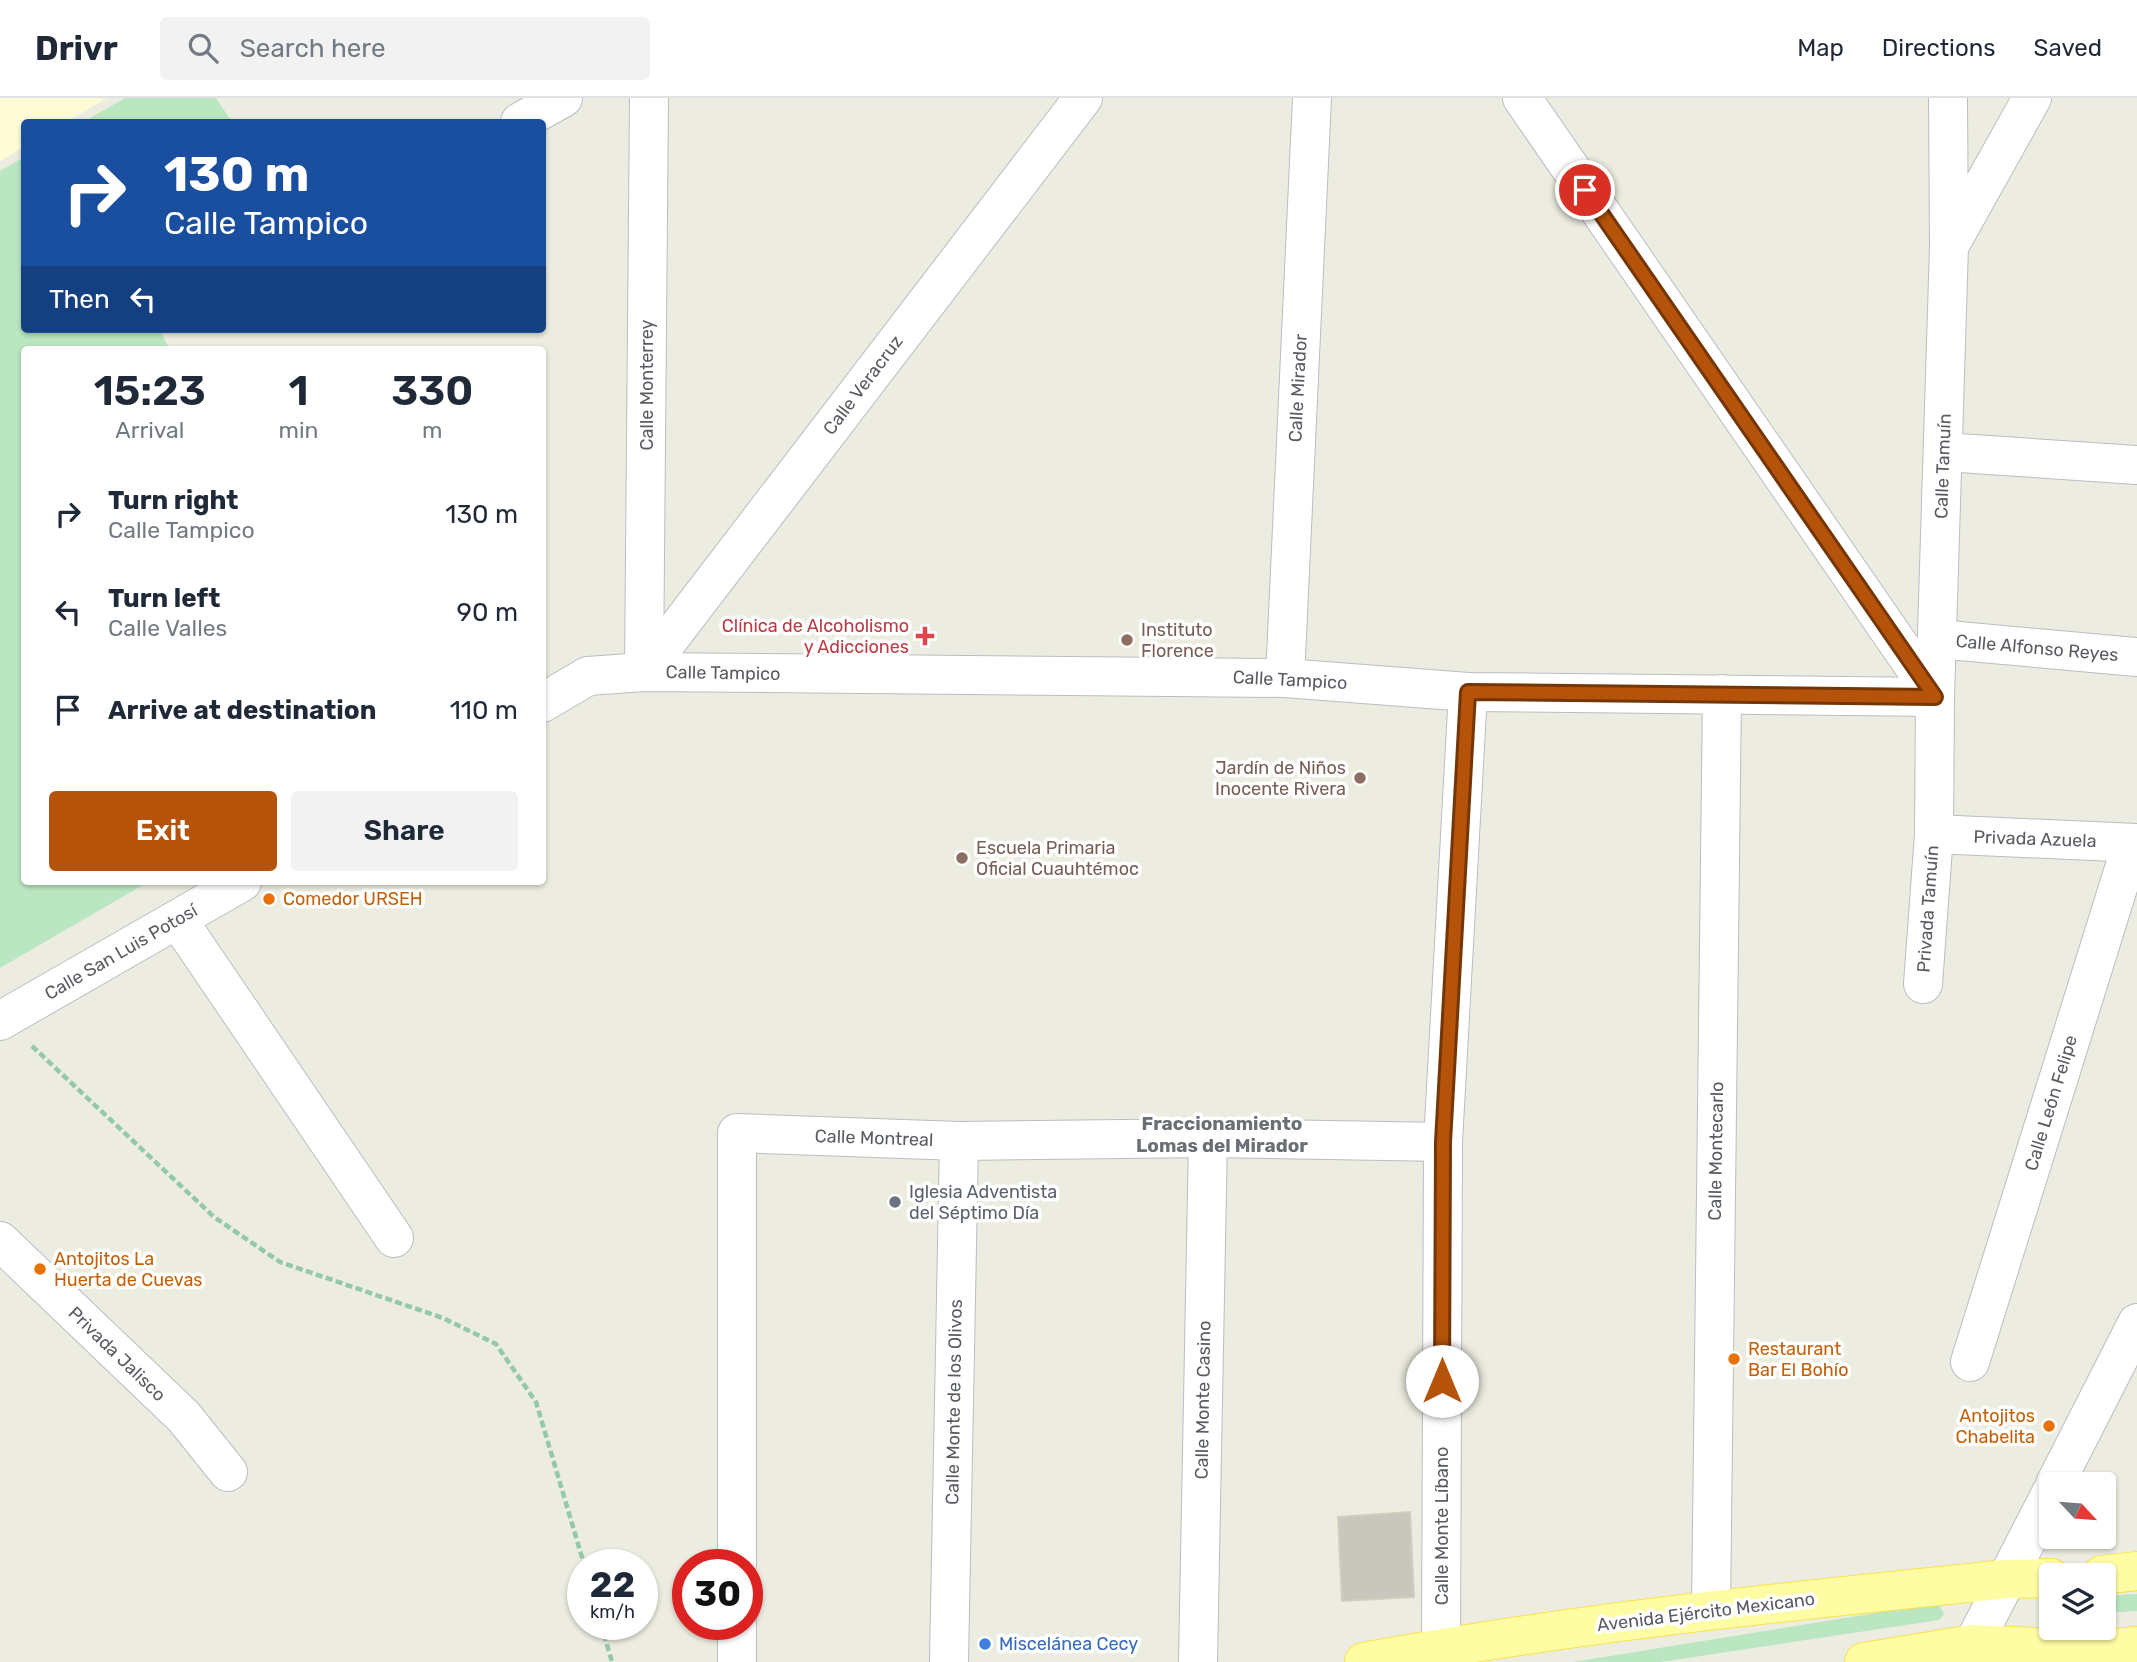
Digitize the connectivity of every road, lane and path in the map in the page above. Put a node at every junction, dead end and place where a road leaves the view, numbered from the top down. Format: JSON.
{"nodes":[{"id":1,"x":563,"y":98,"type":"edge"},
{"id":2,"x":649,"y":98,"type":"edge"},
{"id":3,"x":1083,"y":98,"type":"edge"},
{"id":4,"x":1312,"y":98,"type":"edge"},
{"id":5,"x":1522,"y":98,"type":"edge"},
{"id":6,"x":1948,"y":98,"type":"edge"},
{"id":7,"x":2032,"y":98,"type":"edge"},
{"id":8,"x":525,"y":119,"type":"edge"},
{"id":9,"x":1949,"y":246,"type":"junction"},
{"id":10,"x":1944,"y":452,"type":"junction"},
{"id":11,"x":2137,"y":465,"type":"edge"},
{"id":12,"x":1937,"y":639,"type":"junction"},
{"id":13,"x":2137,"y":657,"type":"edge"},
{"id":14,"x":645,"y":672,"type":"junction"},
{"id":15,"x":1285,"y":678,"type":"junction"},
{"id":16,"x":1468,"y":692,"type":"junction"},
{"id":17,"x":1722,"y":694,"type":"junction"},
{"id":18,"x":1935,"y":697,"type":"junction"},
{"id":19,"x":546,"y":701,"type":"edge"},
{"id":20,"x":1934,"y":834,"type":"junction"},
{"id":21,"x":2134,"y":843,"type":"edge"},
{"id":22,"x":237,"y":885,"type":"edge"},
{"id":23,"x":178,"y":920,"type":"junction"},
{"id":24,"x":1923,"y":984,"type":"dead end"},
{"id":25,"x":1,"y":1020,"type":"edge"},
{"id":26,"x":1208,"y":1138,"type":"junction"},
{"id":27,"x":959,"y":1141,"type":"junction"},
{"id":28,"x":1443,"y":1142,"type":"junction"},
{"id":29,"x":394,"y":1238,"type":"dead end"},
{"id":30,"x":0,"y":1241,"type":"edge"},
{"id":31,"x":2137,"y":1323,"type":"edge"},
{"id":32,"x":1970,"y":1362,"type":"dead end"},
{"id":33,"x":228,"y":1472,"type":"dead end"},
{"id":34,"x":2061,"y":1472,"type":"edge"},
{"id":35,"x":2039,"y":1516,"type":"edge"},
{"id":36,"x":580,"y":1549,"type":"edge"},
{"id":37,"x":737,"y":1549,"type":"edge"},
{"id":38,"x":2137,"y":1571,"type":"edge"},
{"id":39,"x":2116,"y":1573,"type":"edge"},
{"id":40,"x":2039,"y":1578,"type":"edge"},
{"id":41,"x":2007,"y":1579,"type":"junction"},
{"id":42,"x":1711,"y":1609,"type":"junction"},
{"id":43,"x":606,"y":1640,"type":"edge"},
{"id":44,"x":737,"y":1640,"type":"edge"},
{"id":45,"x":2137,"y":1646,"type":"edge"},
{"id":46,"x":1441,"y":1647,"type":"junction"},
{"id":47,"x":1968,"y":1653,"type":"edge"},
{"id":48,"x":612,"y":1662,"type":"edge"},
{"id":49,"x":737,"y":1662,"type":"edge"},
{"id":50,"x":949,"y":1662,"type":"edge"},
{"id":51,"x":1198,"y":1662,"type":"edge"},
{"id":52,"x":1364,"y":1662,"type":"edge"},
{"id":53,"x":1864,"y":1662,"type":"edge"}],
"edges":[{"from":1,"to":8,"type":"street"},
{"from":2,"to":14,"type":"street","name":"Calle Monterrey"},
{"from":3,"to":14,"type":"street","name":"Calle Veracruz"},
{"from":4,"to":15,"type":"street","name":"Calle Mirador"},
{"from":5,"to":18,"type":"street"},
{"from":6,"to":9,"type":"street","name":"Calle Tamuín"},
{"from":7,"to":9,"type":"street"},
{"from":9,"to":10,"type":"street","name":"Calle Tamuín"},
{"from":10,"to":11,"type":"street"},
{"from":10,"to":12,"type":"street","name":"Calle Tamuín"},
{"from":12,"to":13,"type":"street","name":"Calle Alfonso Reyes"},
{"from":12,"to":18,"type":"street","name":"Calle Tamuín"},
{"from":14,"to":15,"type":"street","name":"Calle Tampico"},
{"from":14,"to":19,"type":"street"},
{"from":15,"to":16,"type":"street","name":"Calle Tampico"},
{"from":16,"to":17,"type":"street","name":"Calle Tampico"},
{"from":16,"to":28,"type":"street","name":"Calle Monte Líbano"},
{"from":17,"to":18,"type":"street","name":"Calle Tampico"},
{"from":17,"to":42,"type":"street","name":"Calle Montecarlo"},
{"from":18,"to":20,"type":"street","name":"Calle Tamuín"},
{"from":20,"to":21,"type":"street","name":"Privada Azuela"},
{"from":20,"to":24,"type":"street","name":"Privada Tamuín"},
{"from":21,"to":32,"type":"street","name":"Calle León Felipe"},
{"from":22,"to":23,"type":"street","name":"Calle San Luis Potosí"},
{"from":23,"to":25,"type":"street","name":"Calle San Luis Potosí"},
{"from":23,"to":29,"type":"street"},
{"from":25,"to":36,"type":"path"},
{"from":26,"to":27,"type":"street","name":"Calle Montreal"},
{"from":26,"to":28,"type":"street","name":"Calle Montreal"},
{"from":26,"to":51,"type":"street","name":"Calle Monte Casino"},
{"from":27,"to":37,"type":"street","name":"Calle Montreal"},
{"from":27,"to":50,"type":"street","name":"Calle Monte de los Olivos"},
{"from":28,"to":46,"type":"street","name":"Calle Monte Líbano"},
{"from":30,"to":33,"type":"street","name":"Privada Jalisco"},
{"from":31,"to":34,"type":"street"},
{"from":35,"to":41,"type":"street"},
{"from":38,"to":39,"type":"main road"},
{"from":40,"to":41,"type":"main road","name":"Avenida Ejército Mexicano"},
{"from":41,"to":42,"type":"main road","name":"Avenida Ejército Mexicano"},
{"from":41,"to":47,"type":"street"},
{"from":42,"to":46,"type":"main road","name":"Avenida Ejército Mexicano"},
{"from":43,"to":48,"type":"path"},
{"from":44,"to":49,"type":"street"},
{"from":45,"to":47,"type":"main road"},
{"from":46,"to":52,"type":"main road","name":"Avenida Ejército Mexicano"},
{"from":47,"to":53,"type":"main road"}]}
